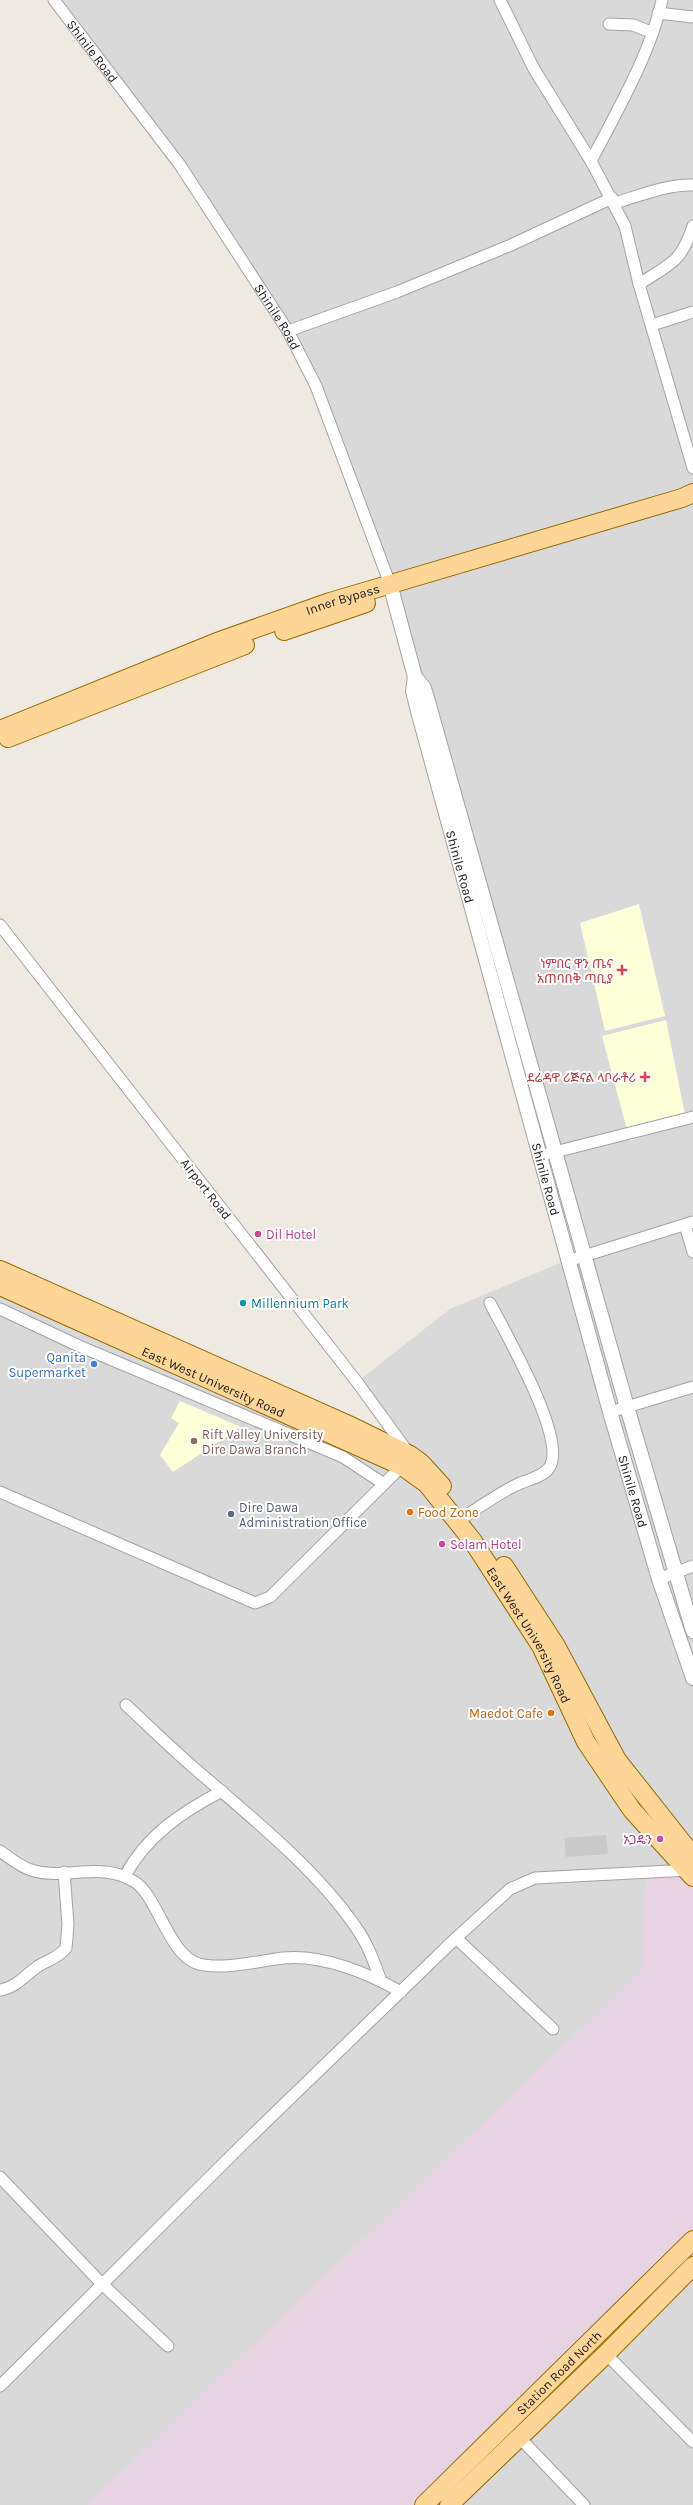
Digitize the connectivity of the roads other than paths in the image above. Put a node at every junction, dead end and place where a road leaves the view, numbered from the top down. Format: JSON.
{"nodes":[{"id":1,"x":54,"y":0,"type":"edge"},
{"id":2,"x":500,"y":0,"type":"edge"},
{"id":3,"x":662,"y":0,"type":"edge"},
{"id":4,"x":658,"y":13,"type":"junction"},
{"id":5,"x":693,"y":17,"type":"edge"},
{"id":6,"x":609,"y":24,"type":"dead end"},
{"id":7,"x":651,"y":32,"type":"junction"},
{"id":8,"x":590,"y":161,"type":"junction"},
{"id":9,"x":693,"y":186,"type":"edge"},
{"id":10,"x":613,"y":200,"type":"junction"},
{"id":11,"x":693,"y":226,"type":"edge"},
{"id":12,"x":639,"y":284,"type":"junction"},
{"id":13,"x":693,"y":312,"type":"edge"},
{"id":14,"x":652,"y":324,"type":"junction"},
{"id":15,"x":288,"y":331,"type":"junction"},
{"id":16,"x":693,"y":468,"type":"edge"},
{"id":17,"x":693,"y":493,"type":"edge"},
{"id":18,"x":693,"y":507,"type":"edge"},
{"id":19,"x":391,"y":589,"type":"junction"},
{"id":20,"x":248,"y":637,"type":"junction"},
{"id":21,"x":415,"y":677,"type":"junction"},
{"id":22,"x":0,"y":730,"type":"edge"},
{"id":23,"x":0,"y":741,"type":"edge"},
{"id":24,"x":0,"y":925,"type":"edge"},
{"id":25,"x":693,"y":1117,"type":"edge"},
{"id":26,"x":555,"y":1151,"type":"junction"},
{"id":27,"x":539,"y":1156,"type":"junction"},
{"id":28,"x":689,"y":1224,"type":"edge"},
{"id":29,"x":693,"y":1252,"type":"edge"},
{"id":30,"x":584,"y":1255,"type":"junction"},
{"id":31,"x":568,"y":1261,"type":"junction"},
{"id":32,"x":0,"y":1270,"type":"edge"},
{"id":33,"x":0,"y":1286,"type":"edge"},
{"id":34,"x":49,"y":1300,"type":"junction"},
{"id":35,"x":490,"y":1303,"type":"dead end"},
{"id":36,"x":0,"y":1310,"type":"edge"},
{"id":37,"x":693,"y":1387,"type":"edge"},
{"id":38,"x":627,"y":1407,"type":"junction"},
{"id":39,"x":610,"y":1412,"type":"junction"},
{"id":40,"x":406,"y":1461,"type":"junction"},
{"id":41,"x":384,"y":1484,"type":"junction"},
{"id":42,"x":0,"y":1492,"type":"edge"},
{"id":43,"x":463,"y":1518,"type":"junction"},
{"id":44,"x":693,"y":1566,"type":"edge"},
{"id":45,"x":675,"y":1572,"type":"junction"},
{"id":46,"x":659,"y":1579,"type":"junction"},
{"id":47,"x":693,"y":1631,"type":"edge"},
{"id":48,"x":693,"y":1678,"type":"edge"},
{"id":49,"x":126,"y":1705,"type":"dead end"},
{"id":50,"x":222,"y":1791,"type":"junction"},
{"id":51,"x":0,"y":1851,"type":"edge"},
{"id":52,"x":692,"y":1868,"type":"edge"},
{"id":53,"x":64,"y":1872,"type":"junction"},
{"id":54,"x":125,"y":1876,"type":"junction"},
{"id":55,"x":456,"y":1938,"type":"junction"},
{"id":56,"x":381,"y":1980,"type":"junction"},
{"id":57,"x":0,"y":1990,"type":"edge"},
{"id":58,"x":401,"y":1992,"type":"junction"},
{"id":59,"x":553,"y":2030,"type":"dead end"},
{"id":60,"x":0,"y":2177,"type":"edge"},
{"id":61,"x":693,"y":2240,"type":"edge"},
{"id":62,"x":680,"y":2252,"type":"junction"},
{"id":63,"x":693,"y":2265,"type":"edge"},
{"id":64,"x":101,"y":2283,"type":"junction"},
{"id":65,"x":168,"y":2346,"type":"dead end"},
{"id":66,"x":606,"y":2354,"type":"junction"},
{"id":67,"x":0,"y":2386,"type":"edge"},
{"id":68,"x":519,"y":2437,"type":"junction"},
{"id":69,"x":693,"y":2442,"type":"edge"},
{"id":70,"x":427,"y":2504,"type":"edge"},
{"id":71,"x":449,"y":2505,"type":"edge"},
{"id":72,"x":584,"y":2505,"type":"edge"}],
"edges":[{"from":1,"to":15,"type":"street","name":"Shinile Road"},
{"from":2,"to":8,"type":"street"},
{"from":3,"to":4,"type":"street"},
{"from":4,"to":5,"type":"street"},
{"from":4,"to":7,"type":"street"},
{"from":6,"to":7,"type":"street"},
{"from":7,"to":8,"type":"street"},
{"from":8,"to":10,"type":"street"},
{"from":9,"to":10,"type":"street"},
{"from":10,"to":12,"type":"street"},
{"from":10,"to":15,"type":"street"},
{"from":11,"to":12,"type":"street"},
{"from":12,"to":14,"type":"street"},
{"from":13,"to":14,"type":"street"},
{"from":14,"to":16,"type":"street"},
{"from":15,"to":19,"type":"street","name":"Shinile Road"},
{"from":17,"to":19,"type":"main road","name":"Inner Bypass"},
{"from":18,"to":19,"type":"main road","name":"Inner Bypass"},
{"from":19,"to":20,"type":"main road","name":"Inner Bypass"},
{"from":19,"to":21,"type":"street","name":"Shinile Road"},
{"from":20,"to":22,"type":"main road","name":"Inner Bypass"},
{"from":20,"to":23,"type":"main road","name":"Inner Bypass"},
{"from":21,"to":26,"type":"street","name":"Shinile Road"},
{"from":21,"to":27,"type":"street","name":"Shinile Road"},
{"from":24,"to":40,"type":"street","name":"Airport Road"},
{"from":25,"to":26,"type":"street"},
{"from":26,"to":27,"type":"street"},
{"from":26,"to":30,"type":"street","name":"Shinile Road"},
{"from":27,"to":31,"type":"street","name":"Shinile Road"},
{"from":28,"to":29,"type":"street"},
{"from":28,"to":30,"type":"street"},
{"from":30,"to":31,"type":"street"},
{"from":30,"to":38,"type":"street","name":"Shinile Road"},
{"from":31,"to":39,"type":"street","name":"Shinile Road"},
{"from":32,"to":34,"type":"main road","name":"East West University Road"},
{"from":33,"to":34,"type":"main road","name":"East West University Road"},
{"from":34,"to":40,"type":"main road","name":"East West University Road"},
{"from":35,"to":43,"type":"street"},
{"from":36,"to":41,"type":"street"},
{"from":37,"to":38,"type":"street"},
{"from":38,"to":39,"type":"street"},
{"from":38,"to":45,"type":"street","name":"Shinile Road"},
{"from":39,"to":46,"type":"street","name":"Shinile Road"},
{"from":40,"to":41,"type":"street"},
{"from":40,"to":43,"type":"main road","name":"East West University Road"},
{"from":41,"to":42,"type":"street"},
{"from":43,"to":52,"type":"main road","name":"East West University Road"},
{"from":44,"to":45,"type":"street"},
{"from":45,"to":46,"type":"street"},
{"from":45,"to":47,"type":"street","name":"Shinile Road"},
{"from":46,"to":48,"type":"street","name":"Shinile Road"},
{"from":49,"to":50,"type":"street"},
{"from":50,"to":54,"type":"street"},
{"from":50,"to":56,"type":"street"},
{"from":51,"to":53,"type":"street"},
{"from":52,"to":55,"type":"street"},
{"from":53,"to":54,"type":"street"},
{"from":53,"to":57,"type":"street"},
{"from":54,"to":56,"type":"street"},
{"from":55,"to":58,"type":"street"},
{"from":55,"to":59,"type":"street"},
{"from":56,"to":58,"type":"street"},
{"from":58,"to":64,"type":"street"},
{"from":60,"to":64,"type":"street"},
{"from":61,"to":62,"type":"main road","name":"Station Road North"},
{"from":62,"to":63,"type":"street"},
{"from":62,"to":70,"type":"main road","name":"Station Road North"},
{"from":63,"to":66,"type":"main road","name":"Station Road North"},
{"from":64,"to":65,"type":"street"},
{"from":64,"to":67,"type":"street"},
{"from":66,"to":68,"type":"main road","name":"Station Road North"},
{"from":66,"to":69,"type":"street"},
{"from":68,"to":71,"type":"main road","name":"Station Road North"},
{"from":68,"to":72,"type":"street"}]}
